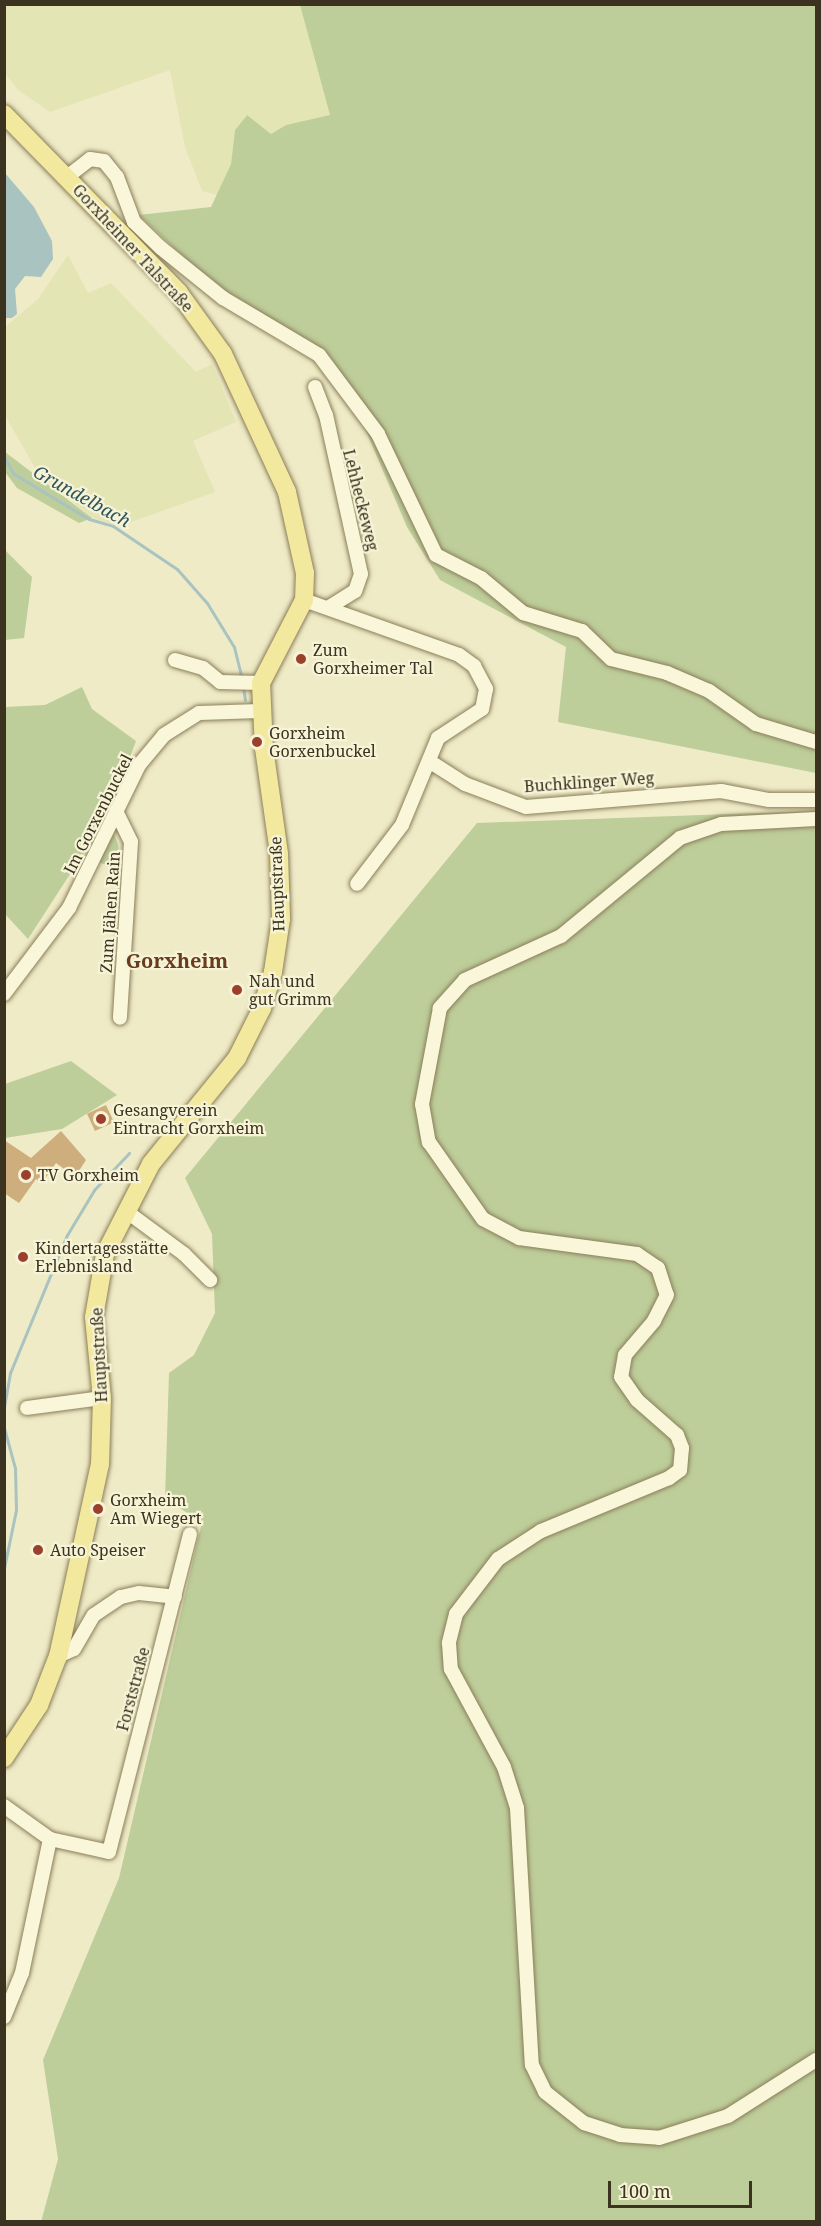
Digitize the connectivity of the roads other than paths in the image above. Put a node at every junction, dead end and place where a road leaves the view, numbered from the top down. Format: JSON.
{"nodes":[{"id":1,"x":4,"y":114,"type":"edge"},
{"id":2,"x":67,"y":177,"type":"junction"},
{"id":3,"x":315,"y":387,"type":"dead end"},
{"id":4,"x":304,"y":600,"type":"junction"},
{"id":5,"x":329,"y":607,"type":"junction"},
{"id":6,"x":175,"y":660,"type":"dead end"},
{"id":7,"x":249,"y":684,"type":"junction"},
{"id":8,"x":260,"y":711,"type":"junction"},
{"id":9,"x":816,"y":742,"type":"edge"},
{"id":10,"x":429,"y":761,"type":"junction"},
{"id":11,"x":816,"y":800,"type":"edge"},
{"id":12,"x":116,"y":811,"type":"junction"},
{"id":13,"x":816,"y":819,"type":"edge"},
{"id":14,"x":357,"y":884,"type":"dead end"},
{"id":15,"x":4,"y":994,"type":"edge"},
{"id":16,"x":120,"y":1018,"type":"dead end"},
{"id":17,"x":126,"y":1211,"type":"junction"},
{"id":18,"x":210,"y":1280,"type":"dead end"},
{"id":19,"x":102,"y":1398,"type":"junction"},
{"id":20,"x":27,"y":1408,"type":"dead end"},
{"id":21,"x":190,"y":1534,"type":"dead end"},
{"id":22,"x":175,"y":1598,"type":"junction"},
{"id":23,"x":58,"y":1656,"type":"junction"},
{"id":24,"x":4,"y":1758,"type":"edge"},
{"id":25,"x":4,"y":1806,"type":"edge"},
{"id":26,"x":50,"y":1839,"type":"junction"},
{"id":27,"x":4,"y":2017,"type":"edge"},
{"id":28,"x":816,"y":2060,"type":"edge"}],
"edges":[{"from":1,"to":2,"type":"main road","name":"Gorxheimer Talstraße"},
{"from":2,"to":4,"type":"main road","name":"Gorxheimer Talstraße"},
{"from":2,"to":9,"type":"street"},
{"from":3,"to":5,"type":"street","name":"Lehheckeweg"},
{"from":4,"to":5,"type":"street"},
{"from":4,"to":7,"type":"main road","name":"Hauptstraße"},
{"from":5,"to":10,"type":"street"},
{"from":6,"to":7,"type":"street"},
{"from":7,"to":8,"type":"main road","name":"Hauptstraße"},
{"from":8,"to":12,"type":"street","name":"Im Gorxenbuckel"},
{"from":8,"to":17,"type":"main road","name":"Hauptstraße"},
{"from":10,"to":11,"type":"street","name":"Buchklinger Weg"},
{"from":10,"to":14,"type":"street"},
{"from":12,"to":15,"type":"street","name":"Im Gorxenbuckel"},
{"from":12,"to":16,"type":"street","name":"Zum Jähen Rain"},
{"from":13,"to":28,"type":"street"},
{"from":17,"to":18,"type":"street"},
{"from":17,"to":19,"type":"main road","name":"Hauptstraße"},
{"from":19,"to":20,"type":"street"},
{"from":19,"to":23,"type":"main road","name":"Hauptstraße"},
{"from":21,"to":22,"type":"street","name":"Forststraße"},
{"from":22,"to":23,"type":"street"},
{"from":22,"to":26,"type":"street","name":"Forststraße"},
{"from":23,"to":24,"type":"main road","name":"Hauptstraße"},
{"from":25,"to":26,"type":"street"},
{"from":26,"to":27,"type":"street"}]}
